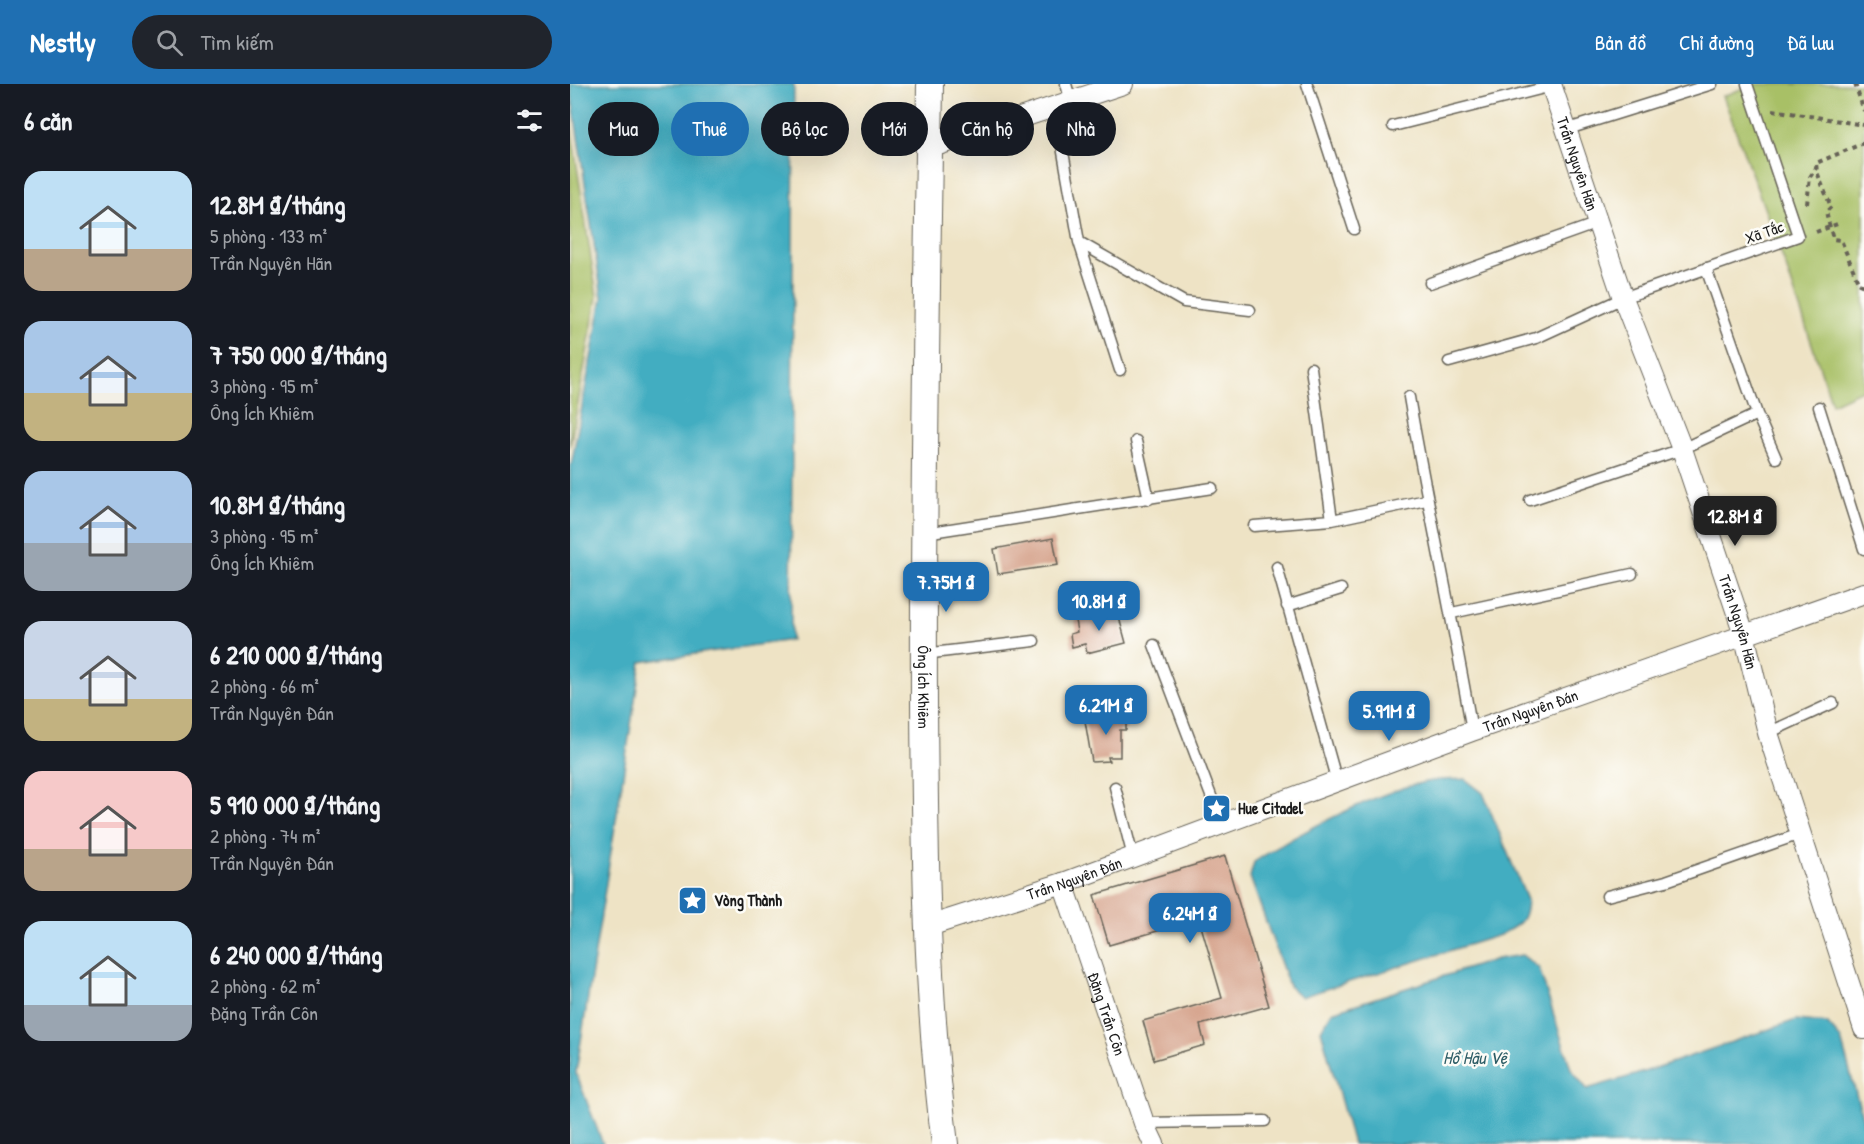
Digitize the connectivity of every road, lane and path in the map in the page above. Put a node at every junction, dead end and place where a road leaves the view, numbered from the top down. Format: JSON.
{"nodes":[{"id":1,"x":930,"y":84,"type":"edge"},
{"id":2,"x":1123,"y":84,"type":"edge"},
{"id":3,"x":1306,"y":84,"type":"edge"},
{"id":4,"x":1712,"y":84,"type":"edge"},
{"id":5,"x":1747,"y":84,"type":"edge"},
{"id":6,"x":1855,"y":84,"type":"edge"},
{"id":7,"x":1552,"y":85,"type":"edge"},
{"id":8,"x":1682,"y":89,"type":"edge"},
{"id":9,"x":1064,"y":98,"type":"edge"},
{"id":10,"x":1761,"y":108,"type":"dead end"},
{"id":11,"x":1864,"y":111,"type":"edge"},
{"id":12,"x":1864,"y":125,"type":"edge"},
{"id":13,"x":1393,"y":126,"type":"dead end"},
{"id":14,"x":1568,"y":129,"type":"junction"},
{"id":15,"x":1864,"y":143,"type":"edge"},
{"id":16,"x":929,"y":148,"type":"junction"},
{"id":17,"x":1598,"y":223,"type":"junction"},
{"id":18,"x":1840,"y":224,"type":"dead end"},
{"id":19,"x":1833,"y":226,"type":"dead end"},
{"id":20,"x":1354,"y":230,"type":"dead end"},
{"id":21,"x":1079,"y":242,"type":"junction"},
{"id":22,"x":1706,"y":268,"type":"junction"},
{"id":23,"x":1430,"y":283,"type":"dead end"},
{"id":24,"x":1864,"y":286,"type":"edge"},
{"id":25,"x":1623,"y":298,"type":"junction"},
{"id":26,"x":1250,"y":310,"type":"dead end"},
{"id":27,"x":1449,"y":362,"type":"dead end"},
{"id":28,"x":1311,"y":368,"type":"dead end"},
{"id":29,"x":1120,"y":370,"type":"dead end"},
{"id":30,"x":1409,"y":397,"type":"dead end"},
{"id":31,"x":1819,"y":407,"type":"dead end"},
{"id":32,"x":1757,"y":414,"type":"junction"},
{"id":33,"x":1136,"y":441,"type":"dead end"},
{"id":34,"x":1682,"y":449,"type":"junction"},
{"id":35,"x":1776,"y":458,"type":"dead end"},
{"id":36,"x":1212,"y":488,"type":"dead end"},
{"id":37,"x":1149,"y":499,"type":"junction"},
{"id":38,"x":1426,"y":500,"type":"junction"},
{"id":39,"x":1530,"y":500,"type":"dead end"},
{"id":40,"x":1332,"y":519,"type":"junction"},
{"id":41,"x":1254,"y":526,"type":"dead end"},
{"id":42,"x":925,"y":533,"type":"junction"},
{"id":43,"x":1864,"y":549,"type":"edge"},
{"id":44,"x":1277,"y":567,"type":"dead end"},
{"id":45,"x":1632,"y":574,"type":"dead end"},
{"id":46,"x":1341,"y":589,"type":"dead end"},
{"id":47,"x":1864,"y":593,"type":"edge"},
{"id":48,"x":1287,"y":606,"type":"junction"},
{"id":49,"x":1452,"y":613,"type":"junction"},
{"id":50,"x":1744,"y":634,"type":"junction"},
{"id":51,"x":1034,"y":640,"type":"dead end"},
{"id":52,"x":1154,"y":645,"type":"dead end"},
{"id":53,"x":924,"y":654,"type":"junction"},
{"id":54,"x":1833,"y":703,"type":"dead end"},
{"id":55,"x":1472,"y":731,"type":"junction"},
{"id":56,"x":1768,"y":733,"type":"junction"},
{"id":57,"x":1337,"y":782,"type":"junction"},
{"id":58,"x":1115,"y":786,"type":"dead end"},
{"id":59,"x":1222,"y":825,"type":"junction"},
{"id":60,"x":1800,"y":834,"type":"junction"},
{"id":61,"x":1133,"y":857,"type":"junction"},
{"id":62,"x":1063,"y":883,"type":"junction"},
{"id":63,"x":1607,"y":896,"type":"dead end"},
{"id":64,"x":926,"y":927,"type":"junction"},
{"id":65,"x":1864,"y":1029,"type":"edge"},
{"id":66,"x":1264,"y":1121,"type":"dead end"},
{"id":67,"x":1144,"y":1123,"type":"junction"},
{"id":68,"x":945,"y":1144,"type":"edge"},
{"id":69,"x":1154,"y":1144,"type":"edge"}],
"edges":[{"from":1,"to":16,"type":"street","name":"Ông Ích Khiêm"},
{"from":2,"to":9,"type":"street"},
{"from":3,"to":20,"type":"lane"},
{"from":4,"to":8,"type":"lane"},
{"from":5,"to":22,"type":"lane","name":"Xã Tắc"},
{"from":6,"to":11,"type":"path"},
{"from":7,"to":13,"type":"lane"},
{"from":7,"to":14,"type":"street","name":"Trần Nguyên Hãn"},
{"from":8,"to":14,"type":"lane"},
{"from":9,"to":16,"type":"street"},
{"from":9,"to":21,"type":"lane"},
{"from":10,"to":12,"type":"path"},
{"from":14,"to":17,"type":"street","name":"Trần Nguyên Hãn"},
{"from":15,"to":24,"type":"path"},
{"from":16,"to":42,"type":"street","name":"Ông Ích Khiêm"},
{"from":17,"to":23,"type":"lane"},
{"from":17,"to":25,"type":"street","name":"Trần Nguyên Hãn"},
{"from":18,"to":19,"type":"path"},
{"from":21,"to":26,"type":"lane"},
{"from":21,"to":29,"type":"lane"},
{"from":22,"to":25,"type":"lane","name":"Xã Tắc"},
{"from":22,"to":32,"type":"lane"},
{"from":25,"to":27,"type":"lane","name":"Xã Tắc"},
{"from":25,"to":34,"type":"street","name":"Trần Nguyên Hãn"},
{"from":28,"to":40,"type":"lane"},
{"from":30,"to":38,"type":"lane"},
{"from":31,"to":43,"type":"lane"},
{"from":32,"to":34,"type":"lane"},
{"from":32,"to":35,"type":"lane"},
{"from":33,"to":37,"type":"lane"},
{"from":34,"to":39,"type":"lane"},
{"from":34,"to":50,"type":"street","name":"Trần Nguyên Hãn"},
{"from":36,"to":37,"type":"lane"},
{"from":37,"to":42,"type":"lane"},
{"from":38,"to":40,"type":"lane"},
{"from":38,"to":49,"type":"lane"},
{"from":40,"to":41,"type":"lane"},
{"from":42,"to":53,"type":"street","name":"Ông Ích Khiêm"},
{"from":44,"to":48,"type":"lane"},
{"from":45,"to":49,"type":"lane"},
{"from":46,"to":48,"type":"lane"},
{"from":47,"to":50,"type":"street","name":"Trần Nguyên Đán"},
{"from":48,"to":57,"type":"lane"},
{"from":49,"to":55,"type":"lane"},
{"from":50,"to":55,"type":"street","name":"Trần Nguyên Đán"},
{"from":50,"to":56,"type":"street","name":"Trần Nguyên Hãn"},
{"from":51,"to":53,"type":"lane"},
{"from":52,"to":59,"type":"lane"},
{"from":53,"to":64,"type":"street","name":"Ông Ích Khiêm"},
{"from":54,"to":56,"type":"lane"},
{"from":55,"to":57,"type":"street","name":"Trần Nguyên Đán"},
{"from":56,"to":60,"type":"street","name":"Trần Nguyên Hãn"},
{"from":57,"to":59,"type":"street","name":"Trần Nguyên Đán"},
{"from":58,"to":61,"type":"lane"},
{"from":59,"to":61,"type":"street","name":"Trần Nguyên Đán"},
{"from":60,"to":63,"type":"lane"},
{"from":60,"to":65,"type":"street","name":"Trần Nguyên Hãn"},
{"from":61,"to":62,"type":"street","name":"Trần Nguyên Đán"},
{"from":62,"to":64,"type":"street","name":"Trần Nguyên Đán"},
{"from":62,"to":67,"type":"street","name":"Đặng Trần Côn"},
{"from":64,"to":68,"type":"street","name":"Ông Ích Khiêm"},
{"from":66,"to":67,"type":"lane"},
{"from":67,"to":69,"type":"street","name":"Đặng Trần Côn"}]}
